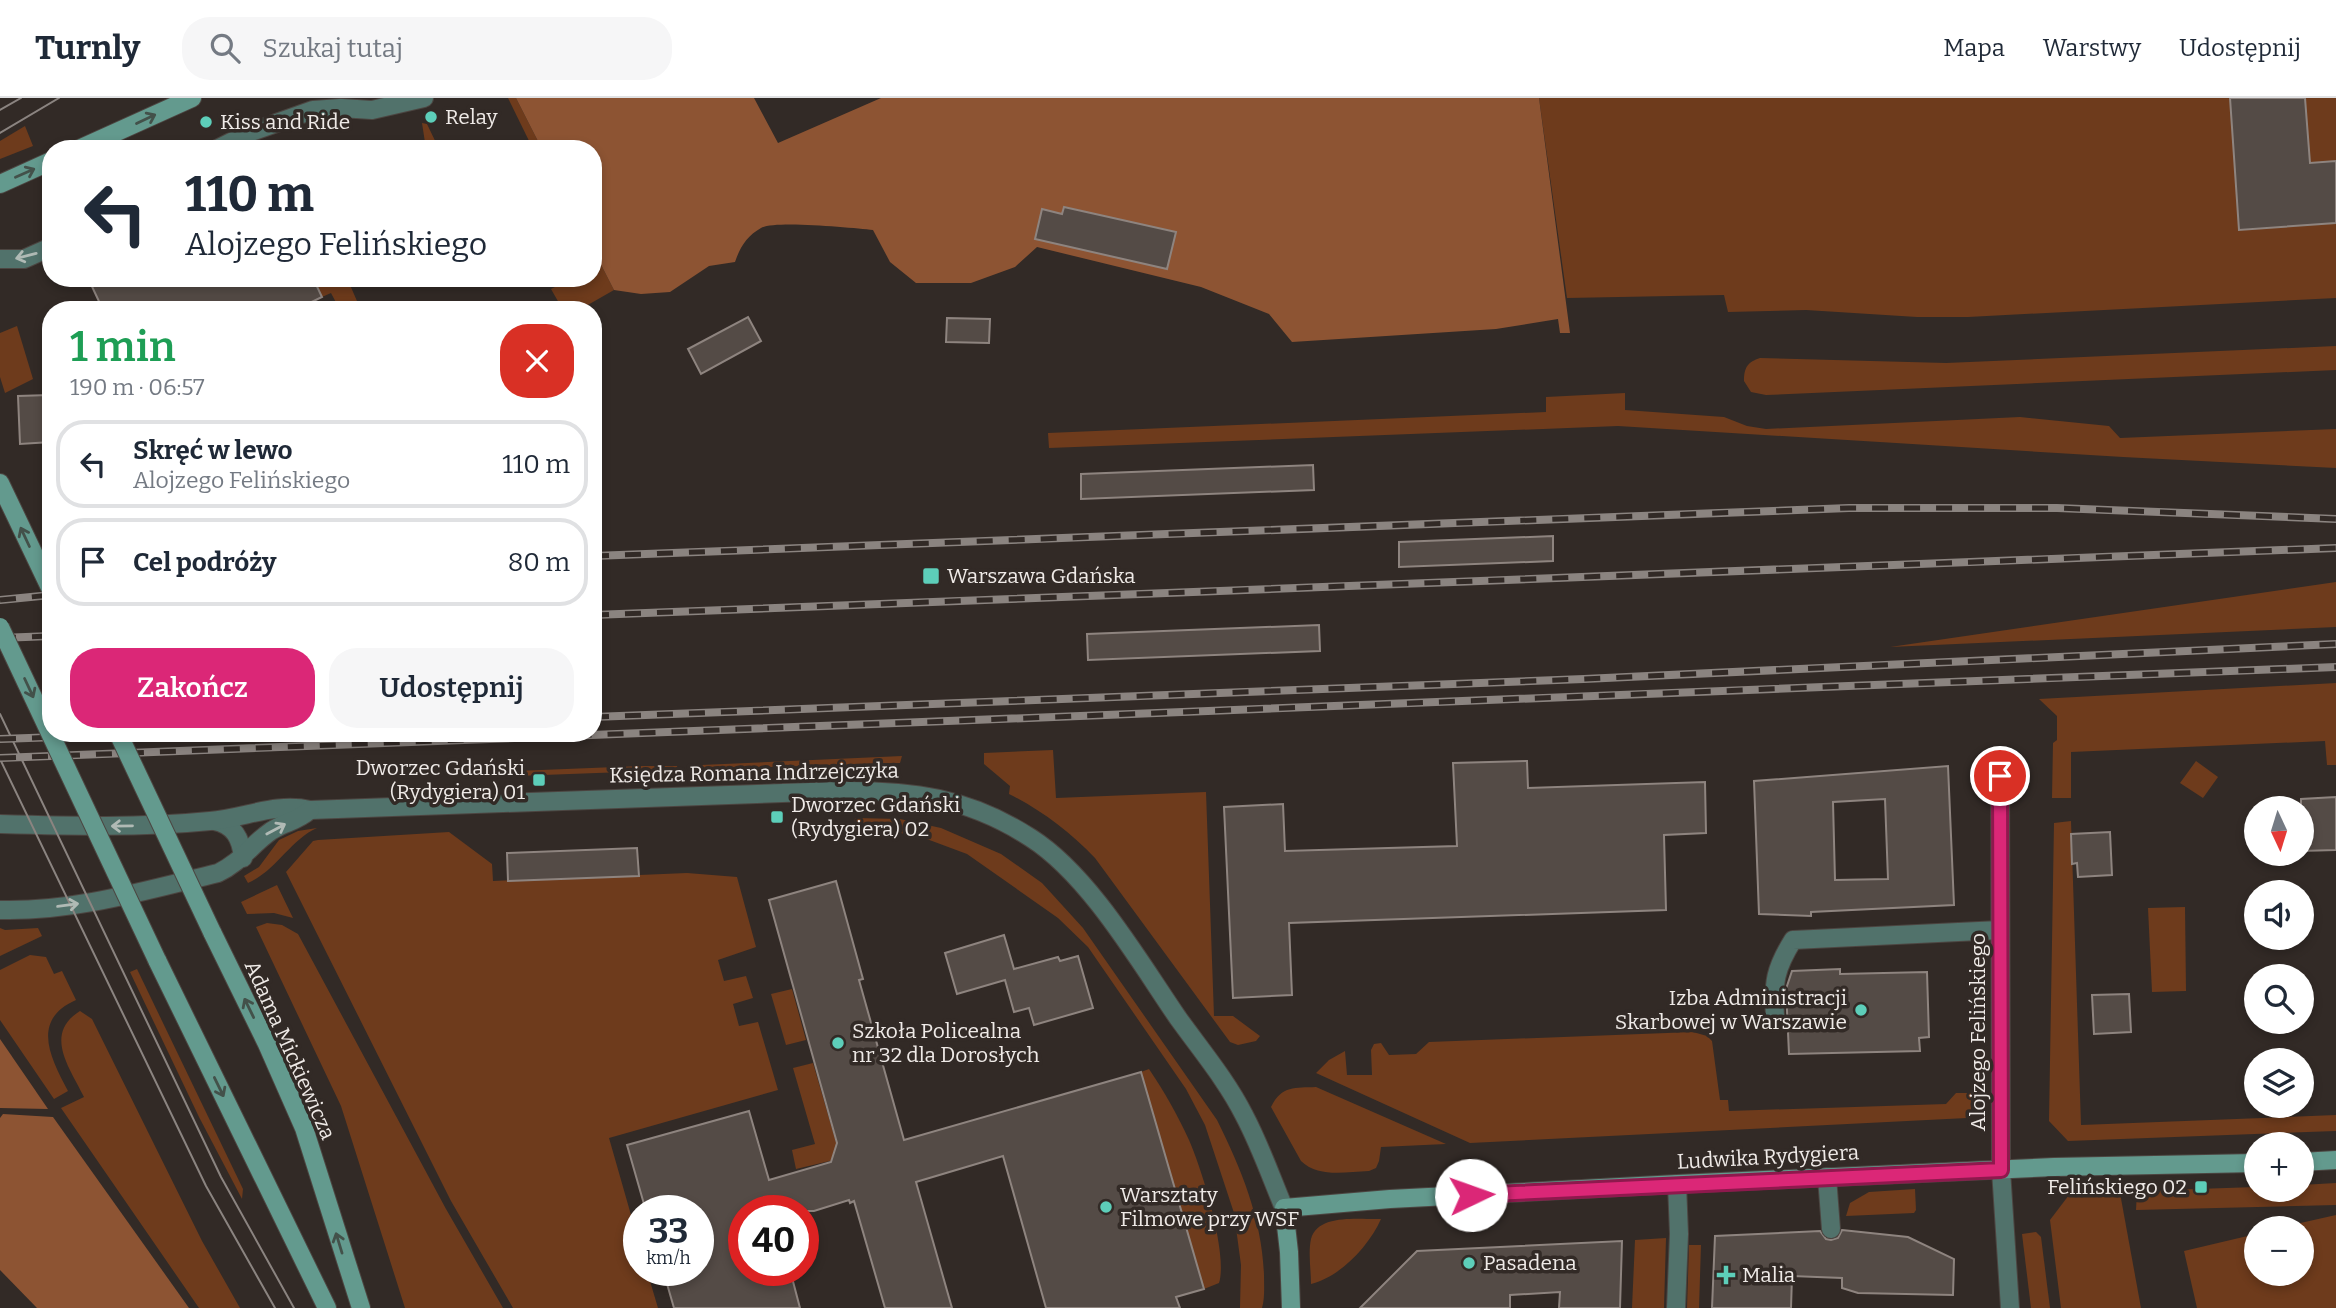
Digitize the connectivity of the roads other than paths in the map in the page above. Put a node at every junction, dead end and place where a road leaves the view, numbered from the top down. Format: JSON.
{"nodes":[{"id":1,"x":192,"y":98,"type":"edge"},
{"id":2,"x":425,"y":98,"type":"edge"},
{"id":3,"x":99,"y":140,"type":"edge"},
{"id":4,"x":235,"y":140,"type":"edge"},
{"id":5,"x":42,"y":165,"type":"edge"},
{"id":6,"x":0,"y":184,"type":"edge"},
{"id":7,"x":42,"y":251,"type":"edge"},
{"id":8,"x":0,"y":259,"type":"edge"},
{"id":9,"x":0,"y":483,"type":"edge"},
{"id":10,"x":42,"y":571,"type":"edge"},
{"id":11,"x":0,"y":626,"type":"edge"},
{"id":12,"x":42,"y":715,"type":"edge"},
{"id":13,"x":55,"y":742,"type":"edge"},
{"id":14,"x":122,"y":742,"type":"edge"},
{"id":15,"x":2000,"y":756,"type":"dead end"},
{"id":16,"x":310,"y":810,"type":"junction"},
{"id":17,"x":213,"y":821,"type":"junction"},
{"id":18,"x":0,"y":824,"type":"edge"},
{"id":19,"x":243,"y":858,"type":"junction"},
{"id":20,"x":0,"y":910,"type":"edge"},
{"id":21,"x":2000,"y":930,"type":"junction"},
{"id":22,"x":1775,"y":1017,"type":"dead end"},
{"id":23,"x":2336,"y":1160,"type":"edge"},
{"id":24,"x":2314,"y":1161,"type":"edge"},
{"id":25,"x":2244,"y":1163,"type":"edge"},
{"id":26,"x":2001,"y":1170,"type":"junction"},
{"id":27,"x":1827,"y":1177,"type":"junction"},
{"id":28,"x":1677,"y":1184,"type":"junction"},
{"id":29,"x":1284,"y":1208,"type":"junction"},
{"id":30,"x":1831,"y":1229,"type":"dead end"},
{"id":31,"x":327,"y":1308,"type":"edge"},
{"id":32,"x":361,"y":1308,"type":"edge"},
{"id":33,"x":1291,"y":1308,"type":"edge"},
{"id":34,"x":1676,"y":1308,"type":"edge"},
{"id":35,"x":2010,"y":1308,"type":"edge"}],
"edges":[{"from":3,"to":1,"type":"main road","one_way":true},
{"from":2,"to":4,"type":"street"},
{"from":6,"to":5,"type":"main road","one_way":true},
{"from":7,"to":8,"type":"street","one_way":true},
{"from":10,"to":9,"type":"main road","one_way":true},
{"from":11,"to":12,"type":"main road","one_way":true,"bridge":true},
{"from":13,"to":31,"type":"main road","one_way":true,"bridge":true},
{"from":32,"to":14,"type":"main road","name":"Adama Mickiewicza","one_way":true,"bridge":true},
{"from":15,"to":21,"type":"street","name":"Alojzego Felińskiego"},
{"from":16,"to":17,"type":"street","name":"Księdza Romana Indrzejczyka"},
{"from":19,"to":16,"type":"street","name":"Księdza Romana Indrzejczyka","one_way":true},
{"from":16,"to":29,"type":"street","name":"Księdza Romana Indrzejczyka"},
{"from":17,"to":18,"type":"street","name":"Księdza Romana Indrzejczyka","one_way":true},
{"from":17,"to":19,"type":"street"},
{"from":20,"to":19,"type":"street","name":"Księdza Romana Indrzejczyka","one_way":true},
{"from":21,"to":22,"type":"street"},
{"from":21,"to":26,"type":"street","name":"Alojzego Felińskiego"},
{"from":23,"to":24,"type":"main road"},
{"from":25,"to":26,"type":"main road","name":"Ludwika Rydygiera"},
{"from":26,"to":27,"type":"main road","name":"Ludwika Rydygiera"},
{"from":26,"to":35,"type":"street","name":"Alojzego Felińskiego"},
{"from":27,"to":28,"type":"main road","name":"Ludwika Rydygiera"},
{"from":27,"to":30,"type":"street"},
{"from":28,"to":29,"type":"main road","name":"Ludwika Rydygiera"},
{"from":28,"to":34,"type":"street"},
{"from":29,"to":33,"type":"main road"}]}
